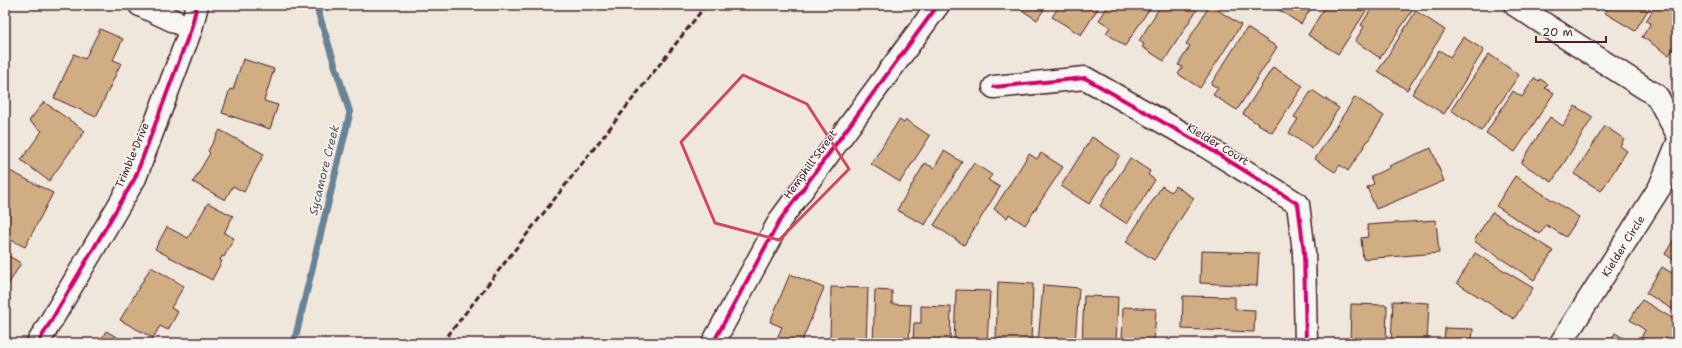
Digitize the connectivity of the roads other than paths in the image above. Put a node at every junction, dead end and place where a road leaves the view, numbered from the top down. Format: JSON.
{"nodes":[{"id":1,"x":140,"y":5,"type":"edge"},
{"id":2,"x":197,"y":5,"type":"edge"},
{"id":3,"x":938,"y":5,"type":"edge"},
{"id":4,"x":1516,"y":5,"type":"edge"},
{"id":5,"x":191,"y":29,"type":"junction"},
{"id":6,"x":994,"y":87,"type":"dead end"},
{"id":7,"x":1677,"y":133,"type":"edge"},
{"id":8,"x":1677,"y":146,"type":"edge"},
{"id":9,"x":38,"y":343,"type":"edge"},
{"id":10,"x":713,"y":343,"type":"edge"},
{"id":11,"x":1306,"y":343,"type":"edge"},
{"id":12,"x":1561,"y":343,"type":"edge"}],
"edges":[{"from":1,"to":5,"type":"street"},
{"from":2,"to":5,"type":"street","name":"Trimble Drive"},
{"from":3,"to":10,"type":"street","name":"Hemphill Street"},
{"from":4,"to":7,"type":"street"},
{"from":5,"to":9,"type":"street","name":"Trimble Drive"},
{"from":6,"to":11,"type":"street","name":"Kielder Court"},
{"from":8,"to":12,"type":"street","name":"Kielder Circle"}]}
